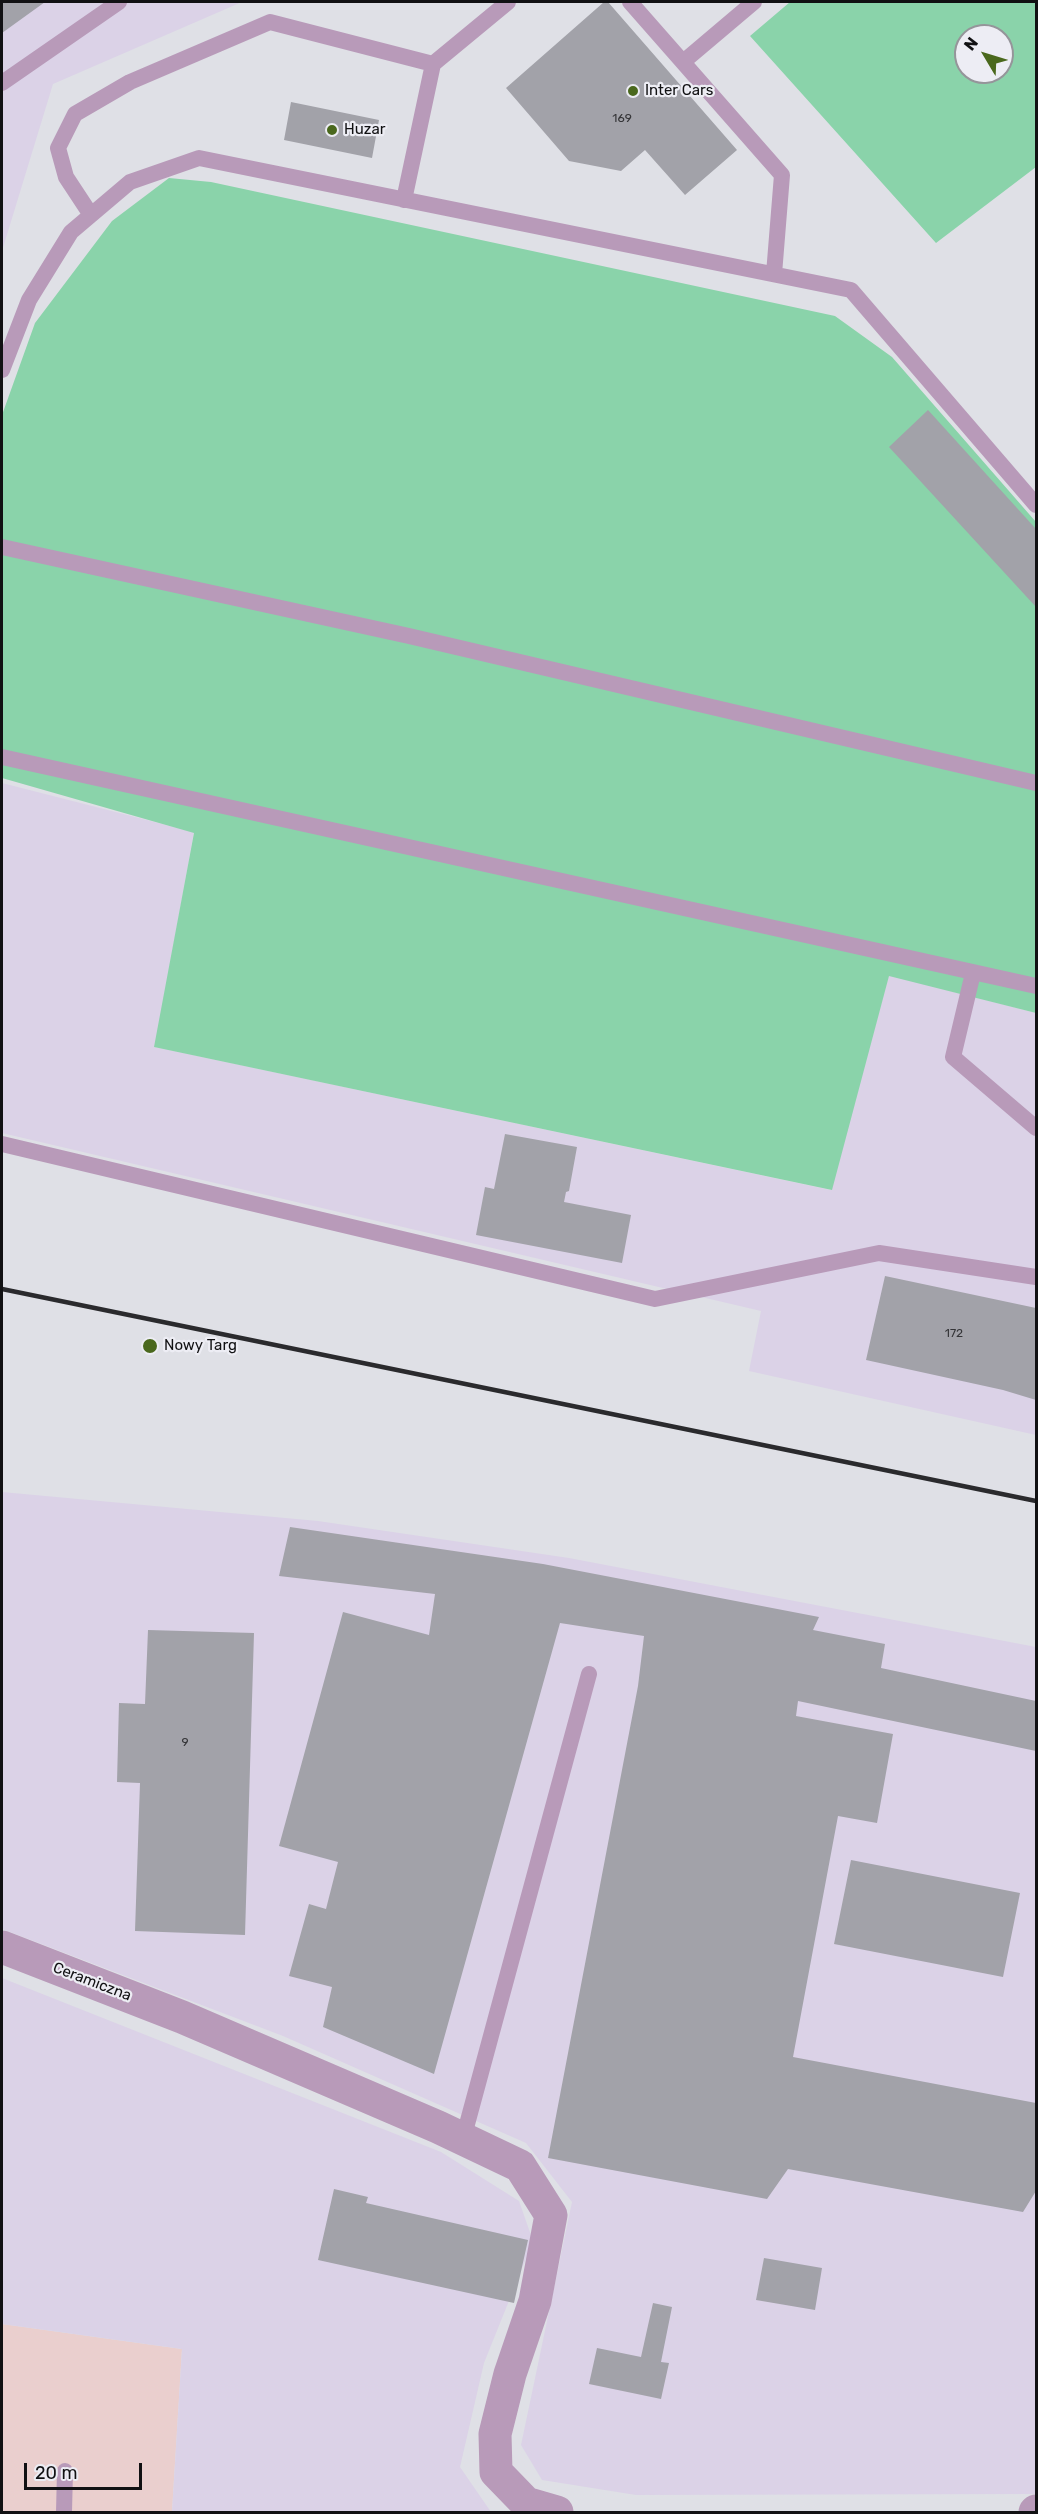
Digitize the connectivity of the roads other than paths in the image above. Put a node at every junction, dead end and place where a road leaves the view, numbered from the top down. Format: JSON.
{"nodes":[{"id":1,"x":118,"y":2,"type":"edge"},
{"id":2,"x":508,"y":2,"type":"edge"},
{"id":3,"x":630,"y":2,"type":"edge"},
{"id":4,"x":754,"y":2,"type":"edge"},
{"id":5,"x":683,"y":62,"type":"junction"},
{"id":6,"x":433,"y":64,"type":"junction"},
{"id":7,"x":2,"y":83,"type":"edge"},
{"id":8,"x":404,"y":200,"type":"junction"},
{"id":9,"x":91,"y":215,"type":"junction"},
{"id":10,"x":774,"y":274,"type":"junction"},
{"id":11,"x":2,"y":370,"type":"edge"},
{"id":12,"x":1036,"y":505,"type":"edge"},
{"id":13,"x":2,"y":547,"type":"edge"},
{"id":14,"x":2,"y":757,"type":"edge"},
{"id":15,"x":1036,"y":783,"type":"edge"},
{"id":16,"x":973,"y":973,"type":"junction"},
{"id":17,"x":1036,"y":986,"type":"edge"},
{"id":18,"x":1036,"y":1128,"type":"edge"},
{"id":19,"x":2,"y":1144,"type":"edge"},
{"id":20,"x":1036,"y":1277,"type":"edge"},
{"id":21,"x":589,"y":1674,"type":"dead end"},
{"id":22,"x":2,"y":1947,"type":"edge"},
{"id":23,"x":463,"y":2139,"type":"junction"},
{"id":24,"x":65,"y":2470,"type":"dead end"},
{"id":25,"x":64,"y":2512,"type":"edge"},
{"id":26,"x":557,"y":2512,"type":"edge"}],
"edges":[{"from":1,"to":7,"type":"lane"},
{"from":2,"to":6,"type":"lane"},
{"from":3,"to":5,"type":"lane"},
{"from":4,"to":5,"type":"lane"},
{"from":5,"to":10,"type":"lane"},
{"from":6,"to":8,"type":"lane"},
{"from":6,"to":9,"type":"lane"},
{"from":8,"to":9,"type":"lane"},
{"from":8,"to":10,"type":"lane"},
{"from":9,"to":11,"type":"lane"},
{"from":10,"to":12,"type":"lane"},
{"from":13,"to":15,"type":"lane"},
{"from":14,"to":16,"type":"lane"},
{"from":16,"to":17,"type":"lane"},
{"from":16,"to":18,"type":"lane"},
{"from":19,"to":20,"type":"lane"},
{"from":21,"to":23,"type":"lane"},
{"from":22,"to":23,"type":"street","name":"Ceramiczna"},
{"from":23,"to":26,"type":"street","name":"Ceramiczna"},
{"from":24,"to":25,"type":"lane"}]}
